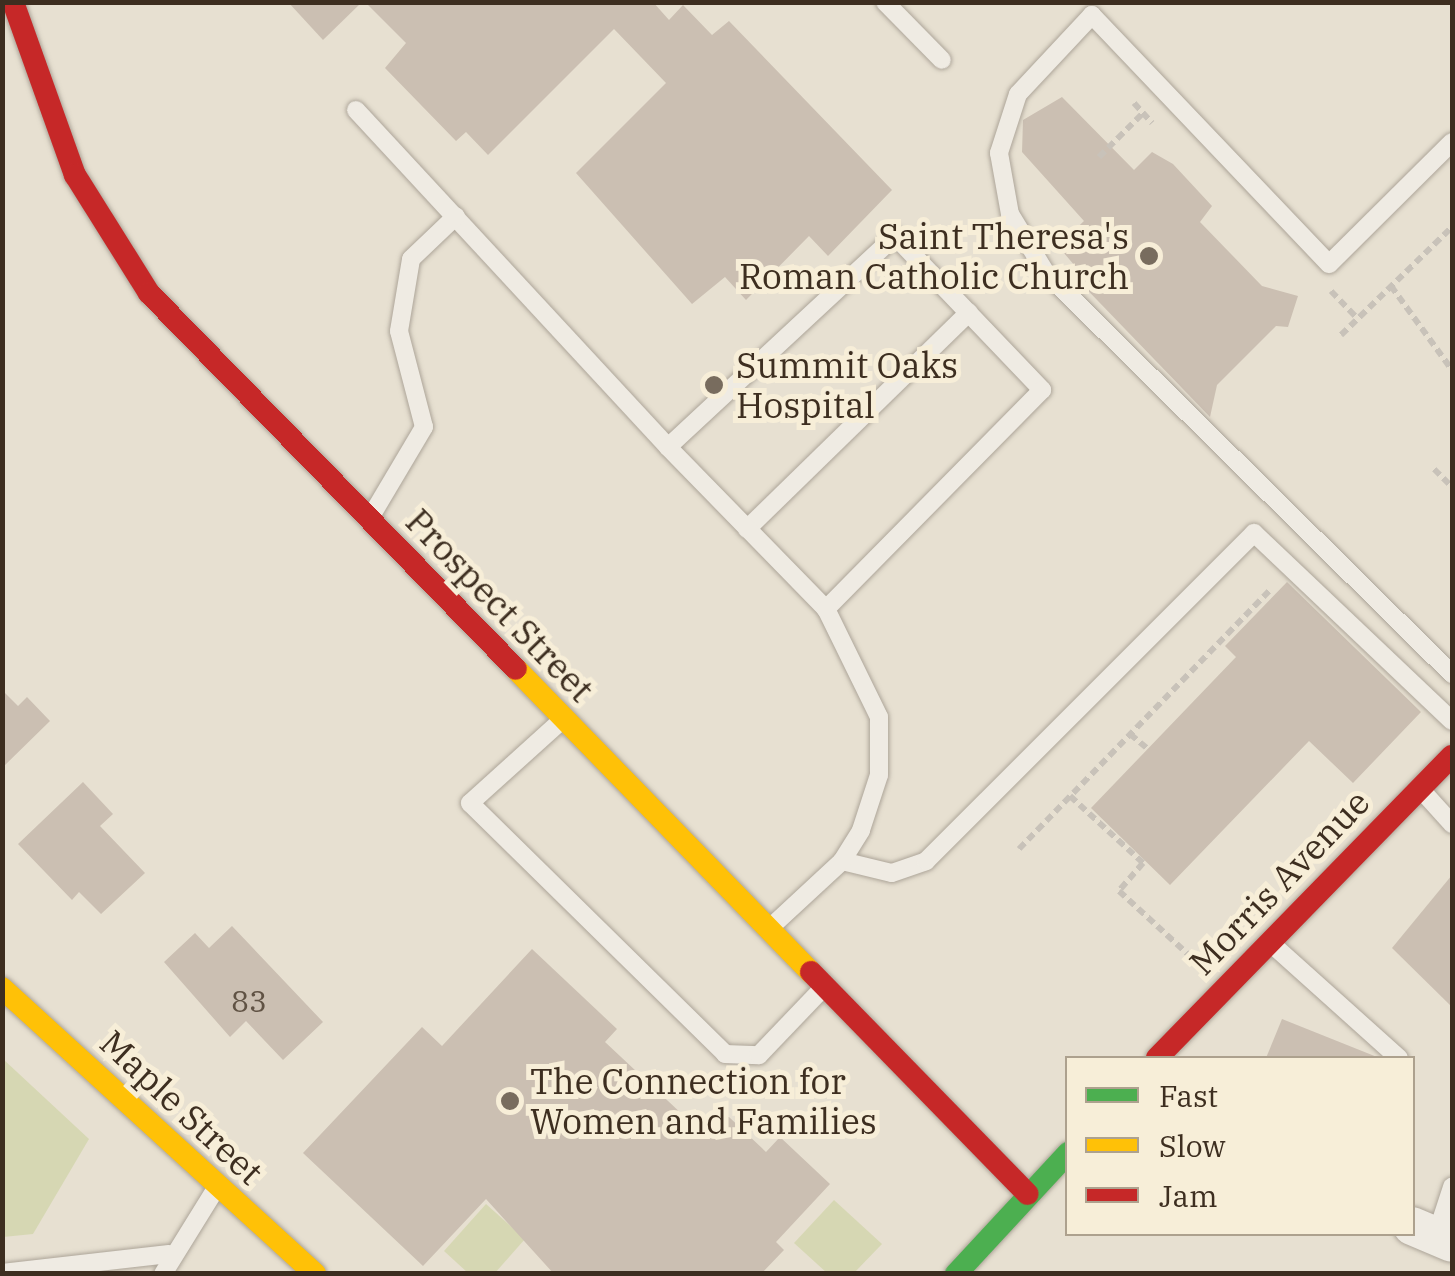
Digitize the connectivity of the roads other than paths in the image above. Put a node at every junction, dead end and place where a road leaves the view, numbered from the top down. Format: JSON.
{"nodes":[{"id":1,"x":13,"y":2,"type":"edge"},
{"id":2,"x":884,"y":2,"type":"edge"},
{"id":3,"x":942,"y":60,"type":"dead end"},
{"id":4,"x":356,"y":110,"type":"dead end"},
{"id":5,"x":1452,"y":142,"type":"edge"},
{"id":6,"x":456,"y":216,"type":"junction"},
{"id":7,"x":969,"y":312,"type":"junction"},
{"id":8,"x":668,"y":446,"type":"junction"},
{"id":9,"x":369,"y":520,"type":"junction"},
{"id":10,"x":747,"y":529,"type":"junction"},
{"id":11,"x":826,"y":609,"type":"junction"},
{"id":12,"x":1452,"y":674,"type":"edge"},
{"id":13,"x":562,"y":720,"type":"junction"},
{"id":14,"x":1452,"y":721,"type":"edge"},
{"id":15,"x":1452,"y":756,"type":"edge"},
{"id":16,"x":1420,"y":789,"type":"junction"},
{"id":17,"x":1452,"y":824,"type":"edge"},
{"id":18,"x":842,"y":860,"type":"junction"},
{"id":19,"x":770,"y":928,"type":"junction"},
{"id":20,"x":1270,"y":942,"type":"junction"},
{"id":21,"x":826,"y":985,"type":"junction"},
{"id":22,"x":2,"y":988,"type":"edge"},
{"id":23,"x":1159,"y":1056,"type":"edge"},
{"id":24,"x":1397,"y":1056,"type":"edge"},
{"id":25,"x":1065,"y":1156,"type":"edge"},
{"id":26,"x":1452,"y":1187,"type":"edge"},
{"id":27,"x":217,"y":1188,"type":"junction"},
{"id":28,"x":1028,"y":1194,"type":"junction"},
{"id":29,"x":1434,"y":1235,"type":"edge"},
{"id":30,"x":169,"y":1254,"type":"junction"},
{"id":31,"x":2,"y":1273,"type":"edge"},
{"id":32,"x":163,"y":1274,"type":"edge"},
{"id":33,"x":316,"y":1274,"type":"edge"},
{"id":34,"x":956,"y":1274,"type":"edge"}],
"edges":[{"from":1,"to":9,"type":"street","name":"Prospect Street"},
{"from":2,"to":3,"type":"lane"},
{"from":4,"to":6,"type":"lane"},
{"from":5,"to":12,"type":"lane"},
{"from":6,"to":8,"type":"lane"},
{"from":6,"to":9,"type":"lane"},
{"from":7,"to":8,"type":"lane"},
{"from":7,"to":10,"type":"lane"},
{"from":7,"to":11,"type":"lane"},
{"from":8,"to":10,"type":"lane"},
{"from":9,"to":13,"type":"street","name":"Prospect Street"},
{"from":10,"to":11,"type":"lane"},
{"from":11,"to":18,"type":"lane"},
{"from":13,"to":19,"type":"street","name":"Prospect Street"},
{"from":13,"to":21,"type":"lane"},
{"from":14,"to":18,"type":"lane"},
{"from":15,"to":16,"type":"street","name":"Morris Avenue"},
{"from":16,"to":17,"type":"lane"},
{"from":16,"to":20,"type":"street","name":"Morris Avenue"},
{"from":18,"to":19,"type":"lane"},
{"from":19,"to":21,"type":"street","name":"Prospect Street"},
{"from":20,"to":23,"type":"street","name":"Morris Avenue"},
{"from":20,"to":24,"type":"lane"},
{"from":21,"to":28,"type":"street","name":"Prospect Street"},
{"from":22,"to":27,"type":"street","name":"Maple Street"},
{"from":25,"to":28,"type":"street"},
{"from":26,"to":29,"type":"lane"},
{"from":27,"to":30,"type":"lane"},
{"from":27,"to":33,"type":"street","name":"Maple Street"},
{"from":28,"to":34,"type":"street"},
{"from":30,"to":31,"type":"lane"},
{"from":30,"to":32,"type":"lane"}]}
